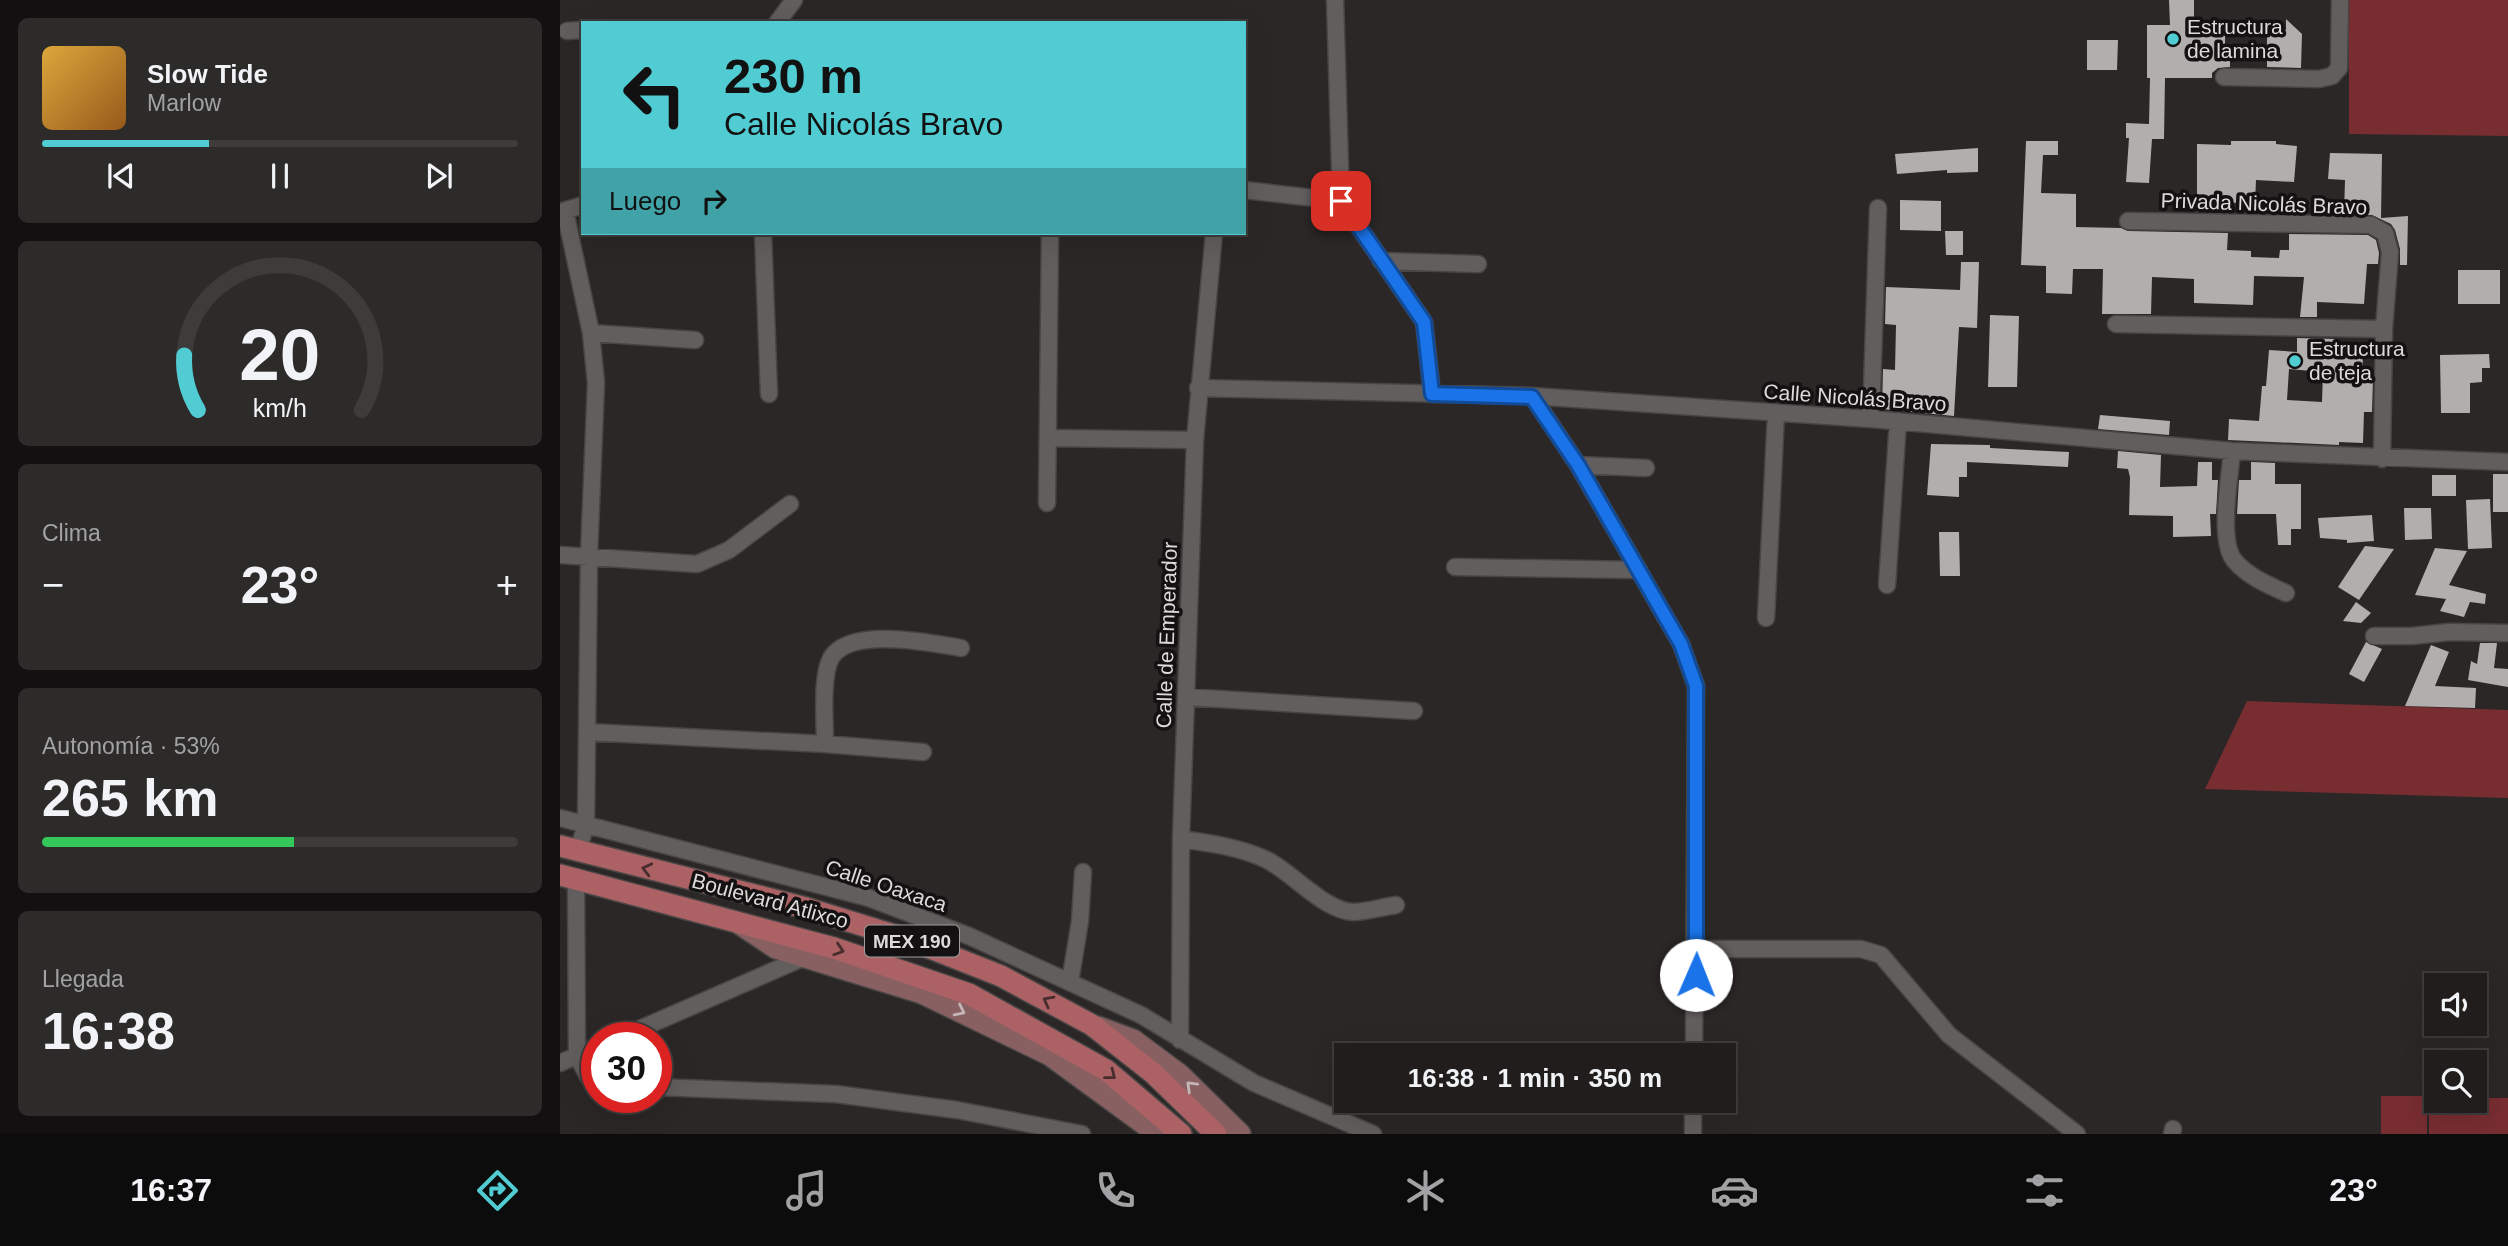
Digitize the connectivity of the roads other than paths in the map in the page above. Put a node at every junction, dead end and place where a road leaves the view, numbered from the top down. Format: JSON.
{"nodes":[{"id":1,"x":794,"y":0,"type":"edge"},
{"id":2,"x":1335,"y":0,"type":"edge"},
{"id":3,"x":2340,"y":0,"type":"edge"},
{"id":4,"x":778,"y":21,"type":"edge"},
{"id":5,"x":2224,"y":77,"type":"dead end"},
{"id":6,"x":1246,"y":190,"type":"edge"},
{"id":7,"x":1341,"y":201,"type":"junction"},
{"id":8,"x":581,"y":206,"type":"edge"},
{"id":9,"x":1878,"y":208,"type":"dead end"},
{"id":10,"x":563,"y":211,"type":"edge"},
{"id":11,"x":2128,"y":221,"type":"dead end"},
{"id":12,"x":763,"y":235,"type":"edge"},
{"id":13,"x":1050,"y":235,"type":"edge"},
{"id":14,"x":1214,"y":235,"type":"edge"},
{"id":15,"x":1381,"y":261,"type":"junction"},
{"id":16,"x":1478,"y":264,"type":"dead end"},
{"id":17,"x":2116,"y":324,"type":"dead end"},
{"id":18,"x":2384,"y":329,"type":"junction"},
{"id":19,"x":591,"y":333,"type":"junction"},
{"id":20,"x":695,"y":340,"type":"dead end"},
{"id":21,"x":1198,"y":388,"type":"junction"},
{"id":22,"x":769,"y":394,"type":"dead end"},
{"id":23,"x":1432,"y":394,"type":"junction"},
{"id":24,"x":1532,"y":397,"type":"junction"},
{"id":25,"x":1776,"y":413,"type":"junction"},
{"id":26,"x":1871,"y":419,"type":"junction"},
{"id":27,"x":1898,"y":421,"type":"junction"},
{"id":28,"x":1049,"y":438,"type":"junction"},
{"id":29,"x":1195,"y":440,"type":"junction"},
{"id":30,"x":2232,"y":451,"type":"junction"},
{"id":31,"x":2382,"y":458,"type":"junction"},
{"id":32,"x":2508,"y":462,"type":"edge"},
{"id":33,"x":1578,"y":465,"type":"junction"},
{"id":34,"x":1646,"y":468,"type":"dead end"},
{"id":35,"x":1047,"y":503,"type":"dead end"},
{"id":36,"x":790,"y":505,"type":"dead end"},
{"id":37,"x":560,"y":555,"type":"edge"},
{"id":38,"x":589,"y":555,"type":"junction"},
{"id":39,"x":1455,"y":567,"type":"dead end"},
{"id":40,"x":1639,"y":570,"type":"junction"},
{"id":41,"x":1886,"y":585,"type":"dead end"},
{"id":42,"x":2286,"y":593,"type":"dead end"},
{"id":43,"x":1766,"y":618,"type":"dead end"},
{"id":44,"x":2508,"y":634,"type":"edge"},
{"id":45,"x":2374,"y":636,"type":"dead end"},
{"id":46,"x":961,"y":648,"type":"dead end"},
{"id":47,"x":1186,"y":697,"type":"junction"},
{"id":48,"x":1414,"y":711,"type":"dead end"},
{"id":49,"x":587,"y":732,"type":"junction"},
{"id":50,"x":825,"y":744,"type":"junction"},
{"id":51,"x":923,"y":752,"type":"dead end"},
{"id":52,"x":560,"y":818,"type":"edge"},
{"id":53,"x":586,"y":824,"type":"junction"},
{"id":54,"x":1181,"y":839,"type":"junction"},
{"id":55,"x":569,"y":849,"type":"edge"},
{"id":56,"x":1083,"y":872,"type":"dead end"},
{"id":57,"x":568,"y":877,"type":"edge"},
{"id":58,"x":1396,"y":905,"type":"dead end"},
{"id":59,"x":738,"y":923,"type":"junction"},
{"id":60,"x":1696,"y":949,"type":"junction"},
{"id":61,"x":805,"y":957,"type":"junction"},
{"id":62,"x":1070,"y":982,"type":"junction"},
{"id":63,"x":656,"y":1022,"type":"edge"},
{"id":64,"x":1092,"y":1025,"type":"junction"},
{"id":65,"x":1180,"y":1040,"type":"junction"},
{"id":66,"x":1694,"y":1043,"type":"edge"},
{"id":67,"x":581,"y":1054,"type":"edge"},
{"id":68,"x":577,"y":1056,"type":"junction"},
{"id":69,"x":560,"y":1063,"type":"edge"},
{"id":70,"x":581,"y":1063,"type":"edge"},
{"id":71,"x":672,"y":1088,"type":"edge"},
{"id":72,"x":1693,"y":1113,"type":"edge"},
{"id":73,"x":1082,"y":1134,"type":"edge"},
{"id":74,"x":1158,"y":1134,"type":"edge"},
{"id":75,"x":1181,"y":1134,"type":"edge"},
{"id":76,"x":1216,"y":1134,"type":"edge"},
{"id":77,"x":1240,"y":1134,"type":"edge"},
{"id":78,"x":1373,"y":1134,"type":"edge"},
{"id":79,"x":1693,"y":1134,"type":"edge"},
{"id":80,"x":2077,"y":1134,"type":"edge"}],
"edges":[{"from":1,"to":4,"type":"street"},
{"from":2,"to":7,"type":"street"},
{"from":3,"to":5,"type":"street"},
{"from":6,"to":7,"type":"street"},
{"from":7,"to":15,"type":"street"},
{"from":8,"to":10,"type":"street"},
{"from":9,"to":26,"type":"street"},
{"from":10,"to":19,"type":"street"},
{"from":11,"to":18,"type":"street","name":"Privada Nicolás Bravo"},
{"from":12,"to":22,"type":"street"},
{"from":13,"to":28,"type":"street"},
{"from":14,"to":21,"type":"street","name":"Calle de Emperador"},
{"from":15,"to":16,"type":"street"},
{"from":15,"to":23,"type":"street"},
{"from":17,"to":18,"type":"street"},
{"from":18,"to":31,"type":"street","name":"Privada Nicolás Bravo"},
{"from":19,"to":20,"type":"street"},
{"from":19,"to":38,"type":"street"},
{"from":21,"to":23,"type":"street","name":"Calle Nicolás Bravo"},
{"from":21,"to":29,"type":"street","name":"Calle de Emperador"},
{"from":23,"to":24,"type":"street","name":"Calle Nicolás Bravo"},
{"from":24,"to":25,"type":"street","name":"Calle Nicolás Bravo"},
{"from":24,"to":33,"type":"street"},
{"from":25,"to":26,"type":"street","name":"Calle Nicolás Bravo"},
{"from":25,"to":43,"type":"street"},
{"from":26,"to":27,"type":"street","name":"Calle Nicolás Bravo"},
{"from":27,"to":30,"type":"street","name":"Calle Nicolás Bravo"},
{"from":27,"to":41,"type":"street"},
{"from":28,"to":29,"type":"street"},
{"from":28,"to":35,"type":"street"},
{"from":29,"to":47,"type":"street","name":"Calle de Emperador"},
{"from":30,"to":31,"type":"street","name":"Calle Nicolás Bravo"},
{"from":30,"to":42,"type":"street"},
{"from":31,"to":32,"type":"street","name":"Calle Nicolás Bravo"},
{"from":33,"to":34,"type":"street"},
{"from":33,"to":40,"type":"street"},
{"from":36,"to":38,"type":"street"},
{"from":37,"to":38,"type":"street"},
{"from":38,"to":49,"type":"street"},
{"from":39,"to":40,"type":"street"},
{"from":40,"to":60,"type":"street"},
{"from":44,"to":45,"type":"street"},
{"from":46,"to":50,"type":"street"},
{"from":47,"to":48,"type":"street"},
{"from":47,"to":54,"type":"street","name":"Calle de Emperador"},
{"from":49,"to":50,"type":"street"},
{"from":49,"to":53,"type":"street"},
{"from":50,"to":51,"type":"street"},
{"from":52,"to":53,"type":"street","name":"Calle Oaxaca"},
{"from":53,"to":55,"type":"street"},
{"from":53,"to":62,"type":"street","name":"Calle Oaxaca"},
{"from":54,"to":58,"type":"street"},
{"from":54,"to":65,"type":"street","name":"Calle de Emperador"},
{"from":64,"to":55,"type":"main road","name":"Boulevard Atlixco","number":"MEX 190","one_way":true},
{"from":56,"to":62,"type":"street"},
{"from":57,"to":59,"type":"main road","number":"MEX 190"},
{"from":57,"to":68,"type":"street"},
{"from":59,"to":61,"type":"main road"},
{"from":59,"to":75,"type":"main road","number":"MEX 190","one_way":true},
{"from":60,"to":66,"type":"street"},
{"from":60,"to":80,"type":"street"},
{"from":61,"to":63,"type":"street"},
{"from":61,"to":74,"type":"main road","one_way":true},
{"from":62,"to":65,"type":"street","name":"Calle Oaxaca"},
{"from":64,"to":76,"type":"main road","name":"Boulevard Atlixco","number":"MEX 190"},
{"from":77,"to":64,"type":"main road","one_way":true},
{"from":65,"to":78,"type":"street","name":"Calle Oaxaca"},
{"from":67,"to":68,"type":"street"},
{"from":68,"to":69,"type":"street"},
{"from":68,"to":70,"type":"street"},
{"from":71,"to":73,"type":"street"},
{"from":72,"to":79,"type":"street"}]}
